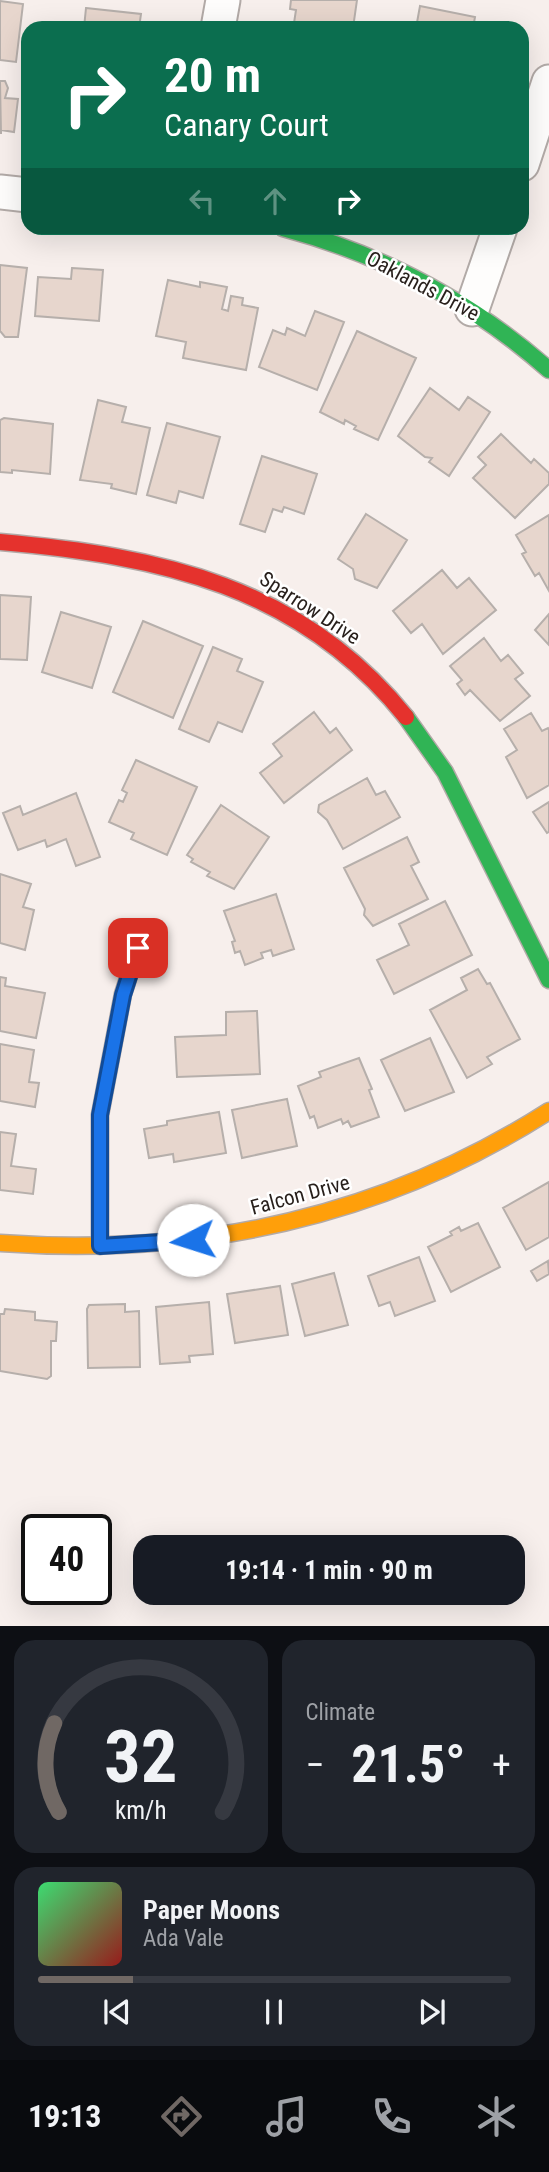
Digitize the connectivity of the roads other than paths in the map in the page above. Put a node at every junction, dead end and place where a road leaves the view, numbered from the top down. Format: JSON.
{"nodes":[{"id":1,"x":223,"y":0,"type":"edge"},
{"id":2,"x":220,"y":21,"type":"edge"},
{"id":3,"x":549,"y":82,"type":"edge"},
{"id":4,"x":529,"y":143,"type":"edge"},
{"id":5,"x":0,"y":192,"type":"edge"},
{"id":6,"x":21,"y":194,"type":"edge"},
{"id":7,"x":307,"y":235,"type":"edge"},
{"id":8,"x":498,"y":235,"type":"edge"},
{"id":9,"x":472,"y":309,"type":"junction"},
{"id":10,"x":549,"y":370,"type":"edge"},
{"id":11,"x":0,"y":542,"type":"edge"},
{"id":12,"x":138,"y":948,"type":"dead end"},
{"id":13,"x":549,"y":980,"type":"edge"},
{"id":14,"x":549,"y":1111,"type":"edge"},
{"id":15,"x":0,"y":1243,"type":"edge"},
{"id":16,"x":100,"y":1246,"type":"junction"}],
"edges":[{"from":1,"to":2,"type":"street"},
{"from":3,"to":4,"type":"street"},
{"from":5,"to":6,"type":"street"},
{"from":7,"to":9,"type":"street","name":"Oaklands Drive"},
{"from":8,"to":9,"type":"street"},
{"from":9,"to":10,"type":"street","name":"Oaklands Drive"},
{"from":11,"to":13,"type":"street","name":"Sparrow Drive"},
{"from":12,"to":16,"type":"street"},
{"from":14,"to":16,"type":"street","name":"Falcon Drive"},
{"from":15,"to":16,"type":"street","name":"Falcon Drive"}]}
